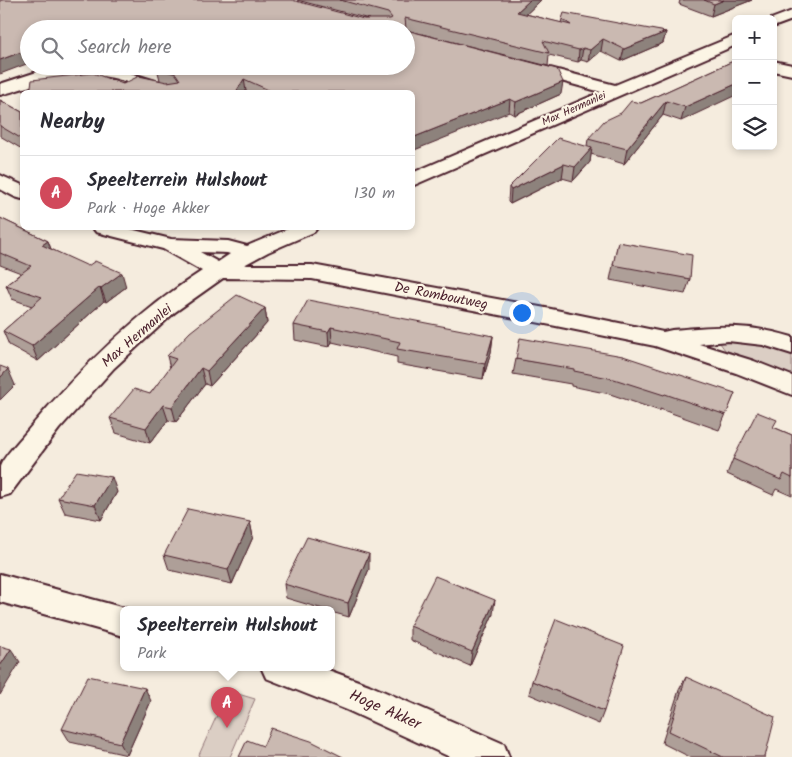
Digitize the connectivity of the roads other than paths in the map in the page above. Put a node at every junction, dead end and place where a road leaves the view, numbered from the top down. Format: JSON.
{"nodes":[{"id":1,"x":792,"y":15,"type":"edge"},
{"id":2,"x":777,"y":21,"type":"edge"},
{"id":3,"x":732,"y":41,"type":"edge"},
{"id":4,"x":708,"y":50,"type":"junction"},
{"id":5,"x":732,"y":56,"type":"edge"},
{"id":6,"x":509,"y":62,"type":"edge"},
{"id":7,"x":777,"y":67,"type":"edge"},
{"id":8,"x":792,"y":70,"type":"edge"},
{"id":9,"x":42,"y":75,"type":"edge"},
{"id":10,"x":122,"y":75,"type":"edge"},
{"id":11,"x":0,"y":90,"type":"edge"},
{"id":12,"x":166,"y":90,"type":"edge"},
{"id":13,"x":617,"y":91,"type":"junction"},
{"id":14,"x":415,"y":179,"type":"edge"},
{"id":15,"x":111,"y":230,"type":"edge"},
{"id":16,"x":302,"y":230,"type":"edge"},
{"id":17,"x":272,"y":243,"type":"junction"},
{"id":18,"x":170,"y":245,"type":"junction"},
{"id":19,"x":250,"y":253,"type":"junction"},
{"id":20,"x":218,"y":271,"type":"junction"},
{"id":21,"x":312,"y":272,"type":"junction"},
{"id":22,"x":658,"y":339,"type":"junction"},
{"id":23,"x":792,"y":346,"type":"edge"},
{"id":24,"x":792,"y":386,"type":"edge"},
{"id":25,"x":0,"y":486,"type":"edge"},
{"id":26,"x":0,"y":588,"type":"edge"},
{"id":27,"x":120,"y":621,"type":"edge"},
{"id":28,"x":289,"y":671,"type":"edge"},
{"id":29,"x":491,"y":757,"type":"edge"}],
"edges":[{"from":1,"to":2,"type":"street"},
{"from":3,"to":4,"type":"street","name":"Max Hermanlei"},
{"from":4,"to":5,"type":"street"},
{"from":4,"to":13,"type":"street","name":"Max Hermanlei"},
{"from":6,"to":13,"type":"street"},
{"from":7,"to":8,"type":"street"},
{"from":9,"to":11,"type":"street"},
{"from":10,"to":12,"type":"street"},
{"from":13,"to":14,"type":"street","name":"Max Hermanlei"},
{"from":15,"to":18,"type":"street","name":"De Romboutweg"},
{"from":16,"to":17,"type":"street","name":"Max Hermanlei"},
{"from":17,"to":19,"type":"street","name":"Max Hermanlei"},
{"from":17,"to":21,"type":"street","name":"De Romboutweg"},
{"from":18,"to":19,"type":"street","name":"De Romboutweg"},
{"from":18,"to":20,"type":"street","name":"De Romboutweg"},
{"from":19,"to":20,"type":"street","name":"Max Hermanlei"},
{"from":20,"to":21,"type":"street","name":"De Romboutweg"},
{"from":20,"to":25,"type":"street","name":"Max Hermanlei"},
{"from":21,"to":22,"type":"street","name":"De Romboutweg"},
{"from":22,"to":23,"type":"street","name":"De Romboutweg"},
{"from":22,"to":24,"type":"street","name":"De Romboutweg"},
{"from":26,"to":27,"type":"street"},
{"from":28,"to":29,"type":"street","name":"Hoge Akker"}]}
